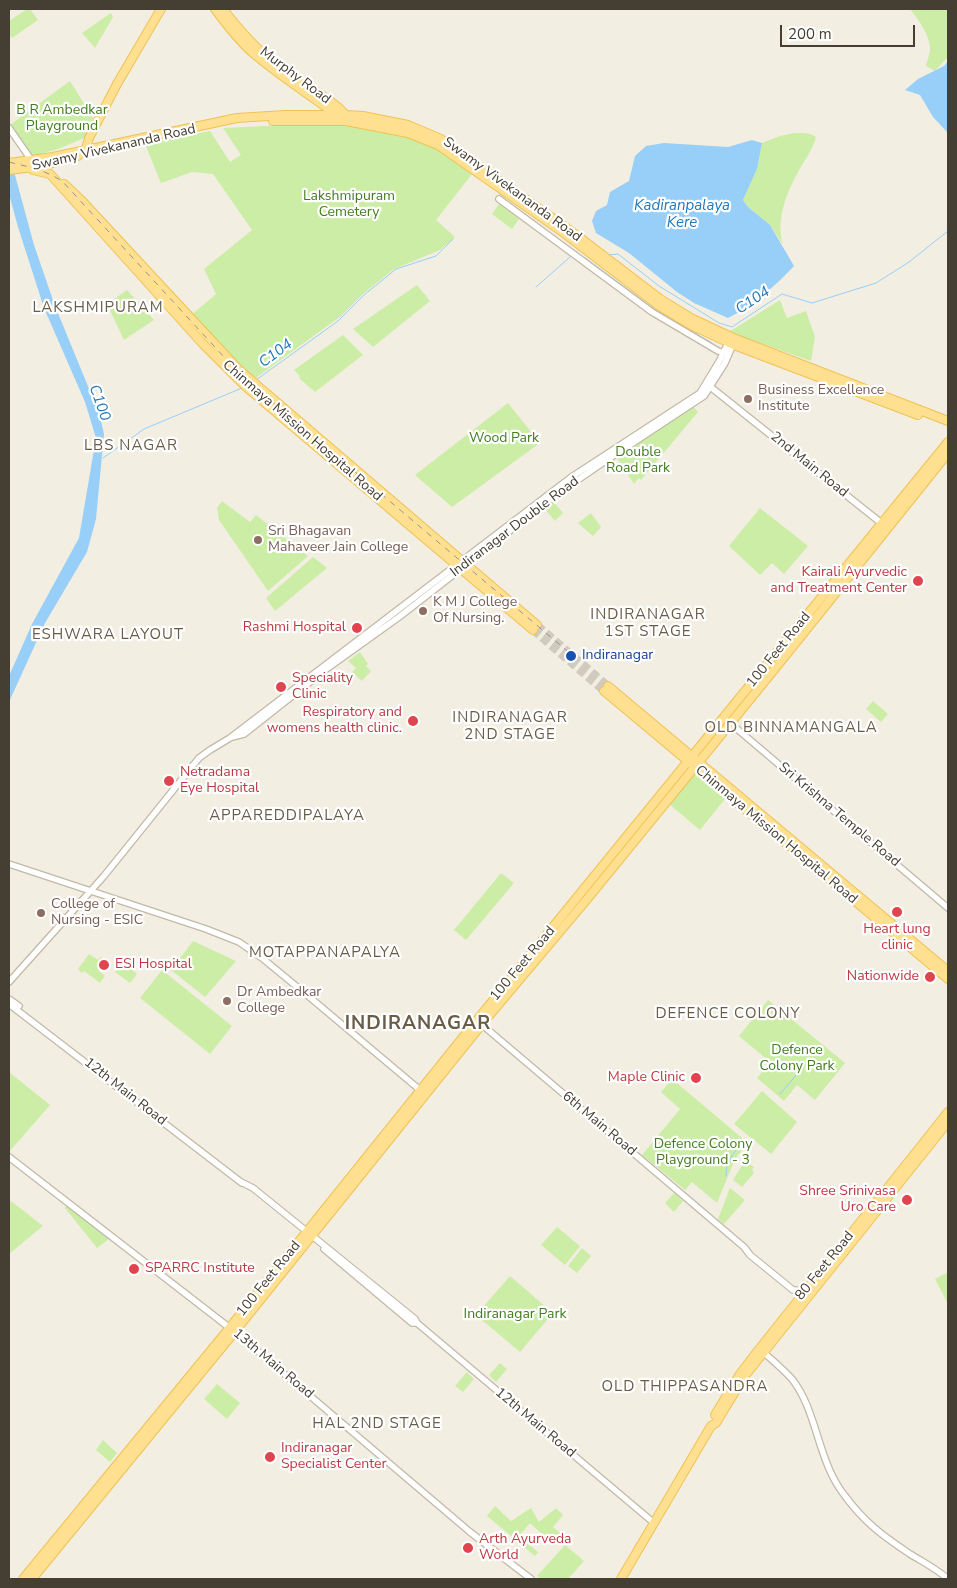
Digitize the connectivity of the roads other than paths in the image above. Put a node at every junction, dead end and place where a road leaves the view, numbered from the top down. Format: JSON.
{"nodes":[{"id":1,"x":161,"y":9,"type":"edge"},
{"id":2,"x":215,"y":9,"type":"edge"},
{"id":3,"x":223,"y":9,"type":"edge"},
{"id":4,"x":322,"y":104,"type":"junction"},
{"id":5,"x":316,"y":115,"type":"junction"},
{"id":6,"x":342,"y":118,"type":"junction"},
{"id":7,"x":219,"y":123,"type":"junction"},
{"id":8,"x":9,"y":128,"type":"edge"},
{"id":9,"x":85,"y":152,"type":"junction"},
{"id":10,"x":12,"y":166,"type":"edge"},
{"id":11,"x":28,"y":166,"type":"junction"},
{"id":12,"x":42,"y":166,"type":"junction"},
{"id":13,"x":499,"y":199,"type":"dead end"},
{"id":14,"x":732,"y":341,"type":"junction"},
{"id":15,"x":726,"y":353,"type":"junction"},
{"id":16,"x":709,"y":385,"type":"junction"},
{"id":17,"x":948,"y":421,"type":"edge"},
{"id":18,"x":948,"y":427,"type":"edge"},
{"id":19,"x":948,"y":442,"type":"edge"},
{"id":20,"x":948,"y":453,"type":"edge"},
{"id":21,"x":884,"y":525,"type":"junction"},
{"id":22,"x":461,"y":564,"type":"junction"},
{"id":23,"x":535,"y":627,"type":"tunnel mouth"},
{"id":24,"x":606,"y":688,"type":"tunnel mouth"},
{"id":25,"x":730,"y":723,"type":"junction"},
{"id":26,"x":693,"y":761,"type":"junction"},
{"id":27,"x":9,"y":864,"type":"edge"},
{"id":28,"x":92,"y":892,"type":"junction"},
{"id":29,"x":948,"y":908,"type":"edge"},
{"id":30,"x":948,"y":970,"type":"edge"},
{"id":31,"x":948,"y":979,"type":"edge"},
{"id":32,"x":9,"y":982,"type":"edge"},
{"id":33,"x":9,"y":986,"type":"edge"},
{"id":34,"x":9,"y":998,"type":"edge"},
{"id":35,"x":9,"y":1004,"type":"edge"},
{"id":36,"x":21,"y":1012,"type":"junction"},
{"id":37,"x":479,"y":1022,"type":"junction"},
{"id":38,"x":420,"y":1090,"type":"junction"},
{"id":39,"x":948,"y":1112,"type":"edge"},
{"id":40,"x":948,"y":1122,"type":"edge"},
{"id":41,"x":9,"y":1157,"type":"edge"},
{"id":42,"x":309,"y":1234,"type":"junction"},
{"id":43,"x":802,"y":1295,"type":"junction"},
{"id":44,"x":232,"y":1330,"type":"junction"},
{"id":45,"x":761,"y":1351,"type":"junction"},
{"id":46,"x":654,"y":1523,"type":"junction"},
{"id":47,"x":23,"y":1579,"type":"edge"},
{"id":48,"x":32,"y":1579,"type":"edge"},
{"id":49,"x":531,"y":1579,"type":"edge"},
{"id":50,"x":621,"y":1579,"type":"edge"},
{"id":51,"x":948,"y":1579,"type":"edge"}],
"edges":[{"from":1,"to":9,"type":"main road"},
{"from":2,"to":4,"type":"main road","name":"Murphy Road"},
{"from":3,"to":6,"type":"main road","name":"Murphy Road"},
{"from":4,"to":5,"type":"main road"},
{"from":4,"to":6,"type":"main road","name":"Murphy Road"},
{"from":5,"to":6,"type":"main road","name":"Swamy Vivekananda Road"},
{"from":5,"to":7,"type":"main road","name":"Swamy Vivekananda Road"},
{"from":6,"to":7,"type":"main road","name":"Swamy Vivekananda Road"},
{"from":6,"to":14,"type":"main road","name":"Swamy Vivekananda Road"},
{"from":7,"to":9,"type":"main road","name":"Swamy Vivekananda Road"},
{"from":8,"to":11,"type":"street"},
{"from":9,"to":11,"type":"main road","name":"Swamy Vivekananda Road"},
{"from":9,"to":12,"type":"main road","name":"Swamy Vivekananda Road"},
{"from":10,"to":11,"type":"main road","name":"Swamy Vivekananda Road"},
{"from":11,"to":12,"type":"main road","name":"Chinmaya Mission Hospital Road"},
{"from":11,"to":22,"type":"main road","name":"Chinmaya Mission Hospital Road"},
{"from":12,"to":22,"type":"main road","name":"Chinmaya Mission Hospital Road"},
{"from":13,"to":15,"type":"street"},
{"from":14,"to":15,"type":"street","name":"Indiranagar Double Road"},
{"from":14,"to":17,"type":"main road","name":"Swamy Vivekananda Road"},
{"from":14,"to":18,"type":"main road","name":"Swamy Vivekananda Road"},
{"from":15,"to":16,"type":"street","name":"Indiranagar Double Road"},
{"from":16,"to":21,"type":"street","name":"2nd Main Road"},
{"from":16,"to":22,"type":"street","name":"Indiranagar Double Road"},
{"from":19,"to":21,"type":"main road","name":"100 Feet Road"},
{"from":20,"to":21,"type":"main road","name":"100 Feet Road"},
{"from":21,"to":25,"type":"main road","name":"100 Feet Road"},
{"from":21,"to":26,"type":"main road","name":"100 Feet Road"},
{"from":22,"to":23,"type":"main road","name":"Chinmaya Mission Hospital Road"},
{"from":22,"to":28,"type":"street","name":"Indiranagar Double Road"},
{"from":24,"to":26,"type":"main road","name":"Chinmaya Mission Hospital Road"},
{"from":25,"to":26,"type":"main road","name":"100 Feet Road"},
{"from":25,"to":29,"type":"street","name":"Sri Krishna Temple Road"},
{"from":26,"to":30,"type":"main road","name":"Chinmaya Mission Hospital Road"},
{"from":26,"to":31,"type":"main road","name":"Chinmaya Mission Hospital Road"},
{"from":26,"to":37,"type":"main road","name":"100 Feet Road"},
{"from":27,"to":28,"type":"street"},
{"from":28,"to":32,"type":"street","name":"Indiranagar Double Road"},
{"from":28,"to":33,"type":"street","name":"Indiranagar Double Road"},
{"from":28,"to":38,"type":"street"},
{"from":34,"to":36,"type":"street"},
{"from":35,"to":36,"type":"street","name":"12th Main Road"},
{"from":36,"to":42,"type":"street","name":"12th Main Road"},
{"from":37,"to":38,"type":"main road","name":"100 Feet Road"},
{"from":37,"to":42,"type":"main road","name":"100 Feet Road"},
{"from":37,"to":43,"type":"street","name":"6th Main Road"},
{"from":38,"to":42,"type":"main road","name":"100 Feet Road"},
{"from":39,"to":43,"type":"main road","name":"80 Feet Road"},
{"from":40,"to":43,"type":"main road","name":"80 Feet Road"},
{"from":41,"to":44,"type":"street","name":"13th Main Road"},
{"from":42,"to":44,"type":"main road","name":"100 Feet Road"},
{"from":42,"to":46,"type":"street","name":"12th Main Road"},
{"from":43,"to":45,"type":"main road","name":"80 Feet Road"},
{"from":44,"to":47,"type":"main road","name":"100 Feet Road"},
{"from":44,"to":48,"type":"main road","name":"100 Feet Road"},
{"from":44,"to":49,"type":"street","name":"13th Main Road"},
{"from":45,"to":46,"type":"main road","name":"80 Feet Road"},
{"from":45,"to":51,"type":"street"},
{"from":46,"to":50,"type":"main road","name":"80 Feet Road"}]}
